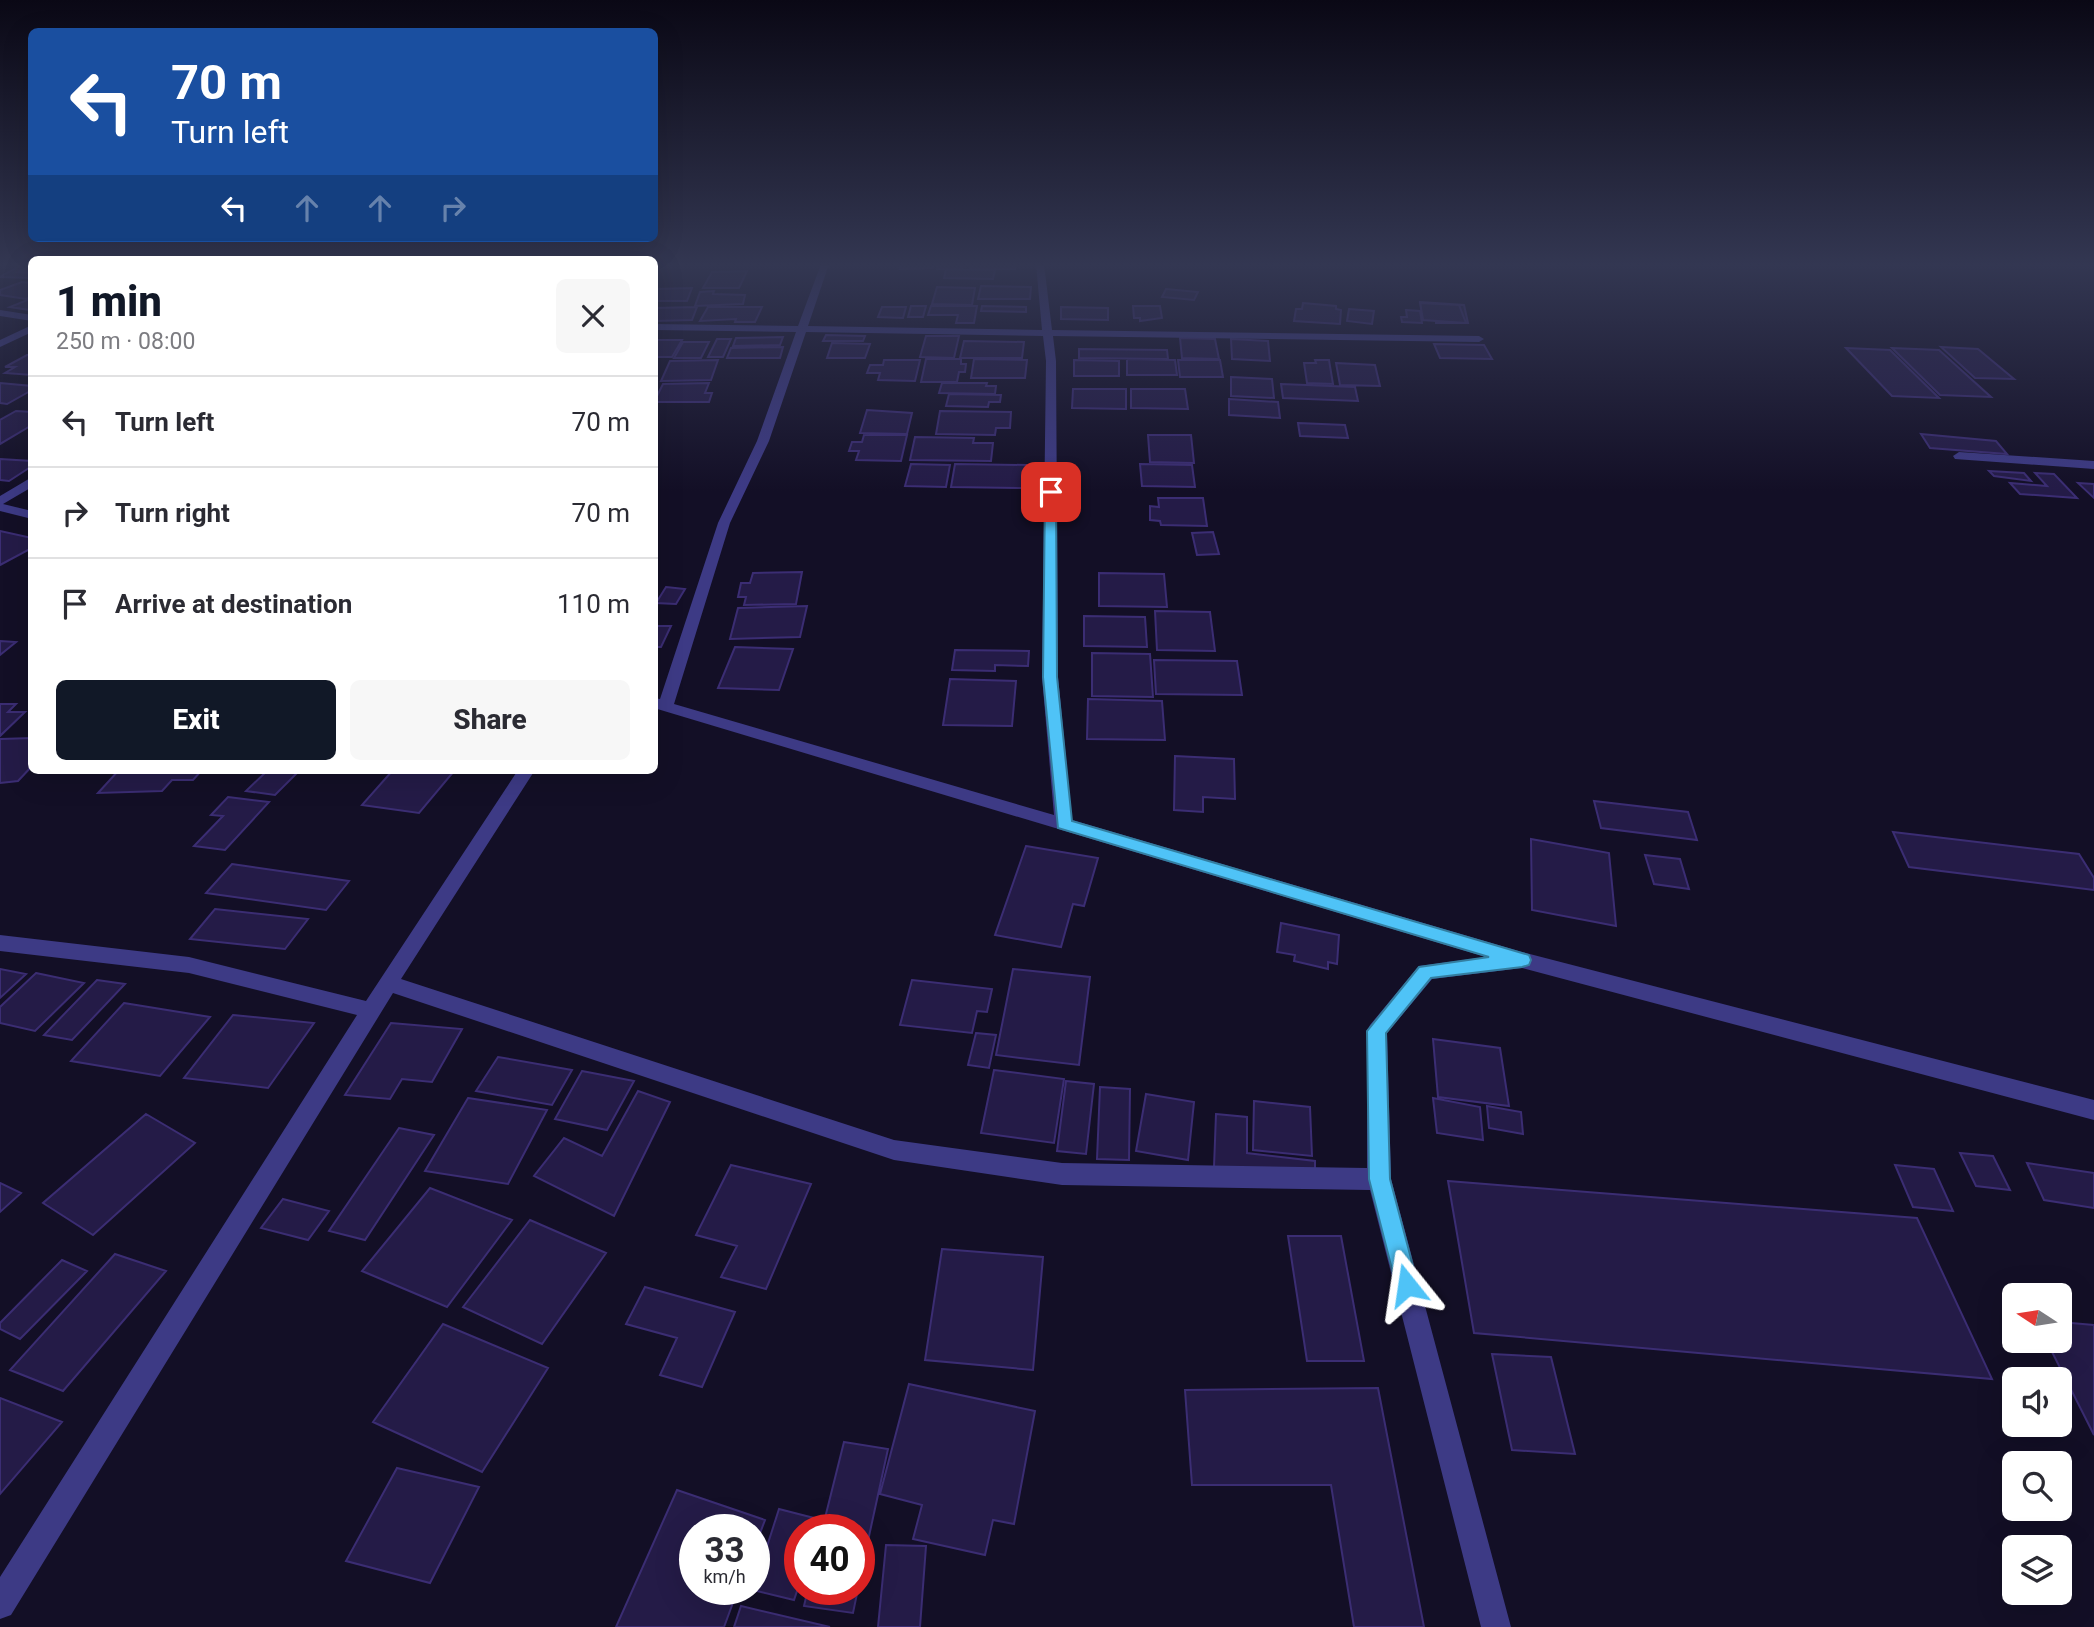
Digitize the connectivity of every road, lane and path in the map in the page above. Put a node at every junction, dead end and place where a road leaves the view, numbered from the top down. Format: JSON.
{"nodes":[{"id":1,"x":798,"y":340,"type":"edge"},
{"id":2,"x":1049,"y":340,"type":"edge"},
{"id":3,"x":1959,"y":456,"type":"dead end"},
{"id":4,"x":2094,"y":465,"type":"edge"},
{"id":5,"x":28,"y":484,"type":"edge"},
{"id":6,"x":0,"y":501,"type":"edge"},
{"id":7,"x":0,"y":507,"type":"edge"},
{"id":8,"x":28,"y":514,"type":"edge"},
{"id":9,"x":660,"y":705,"type":"edge"},
{"id":10,"x":524,"y":774,"type":"edge"},
{"id":11,"x":1064,"y":824,"type":"junction"},
{"id":12,"x":0,"y":943,"type":"edge"},
{"id":13,"x":1522,"y":960,"type":"junction"},
{"id":14,"x":388,"y":984,"type":"junction"},
{"id":15,"x":372,"y":1011,"type":"junction"},
{"id":16,"x":2094,"y":1110,"type":"edge"},
{"id":17,"x":1379,"y":1179,"type":"junction"},
{"id":18,"x":0,"y":1604,"type":"edge"},
{"id":19,"x":1496,"y":1627,"type":"edge"}],
"edges":[{"from":1,"to":9,"type":"street"},
{"from":2,"to":11,"type":"street"},
{"from":3,"to":4,"type":"street"},
{"from":5,"to":6,"type":"street"},
{"from":7,"to":8,"type":"street"},
{"from":9,"to":11,"type":"street"},
{"from":10,"to":14,"type":"street"},
{"from":11,"to":13,"type":"street"},
{"from":12,"to":15,"type":"street"},
{"from":13,"to":16,"type":"street"},
{"from":13,"to":17,"type":"street"},
{"from":14,"to":15,"type":"street"},
{"from":14,"to":17,"type":"street"},
{"from":15,"to":18,"type":"street"},
{"from":17,"to":19,"type":"street"}]}
